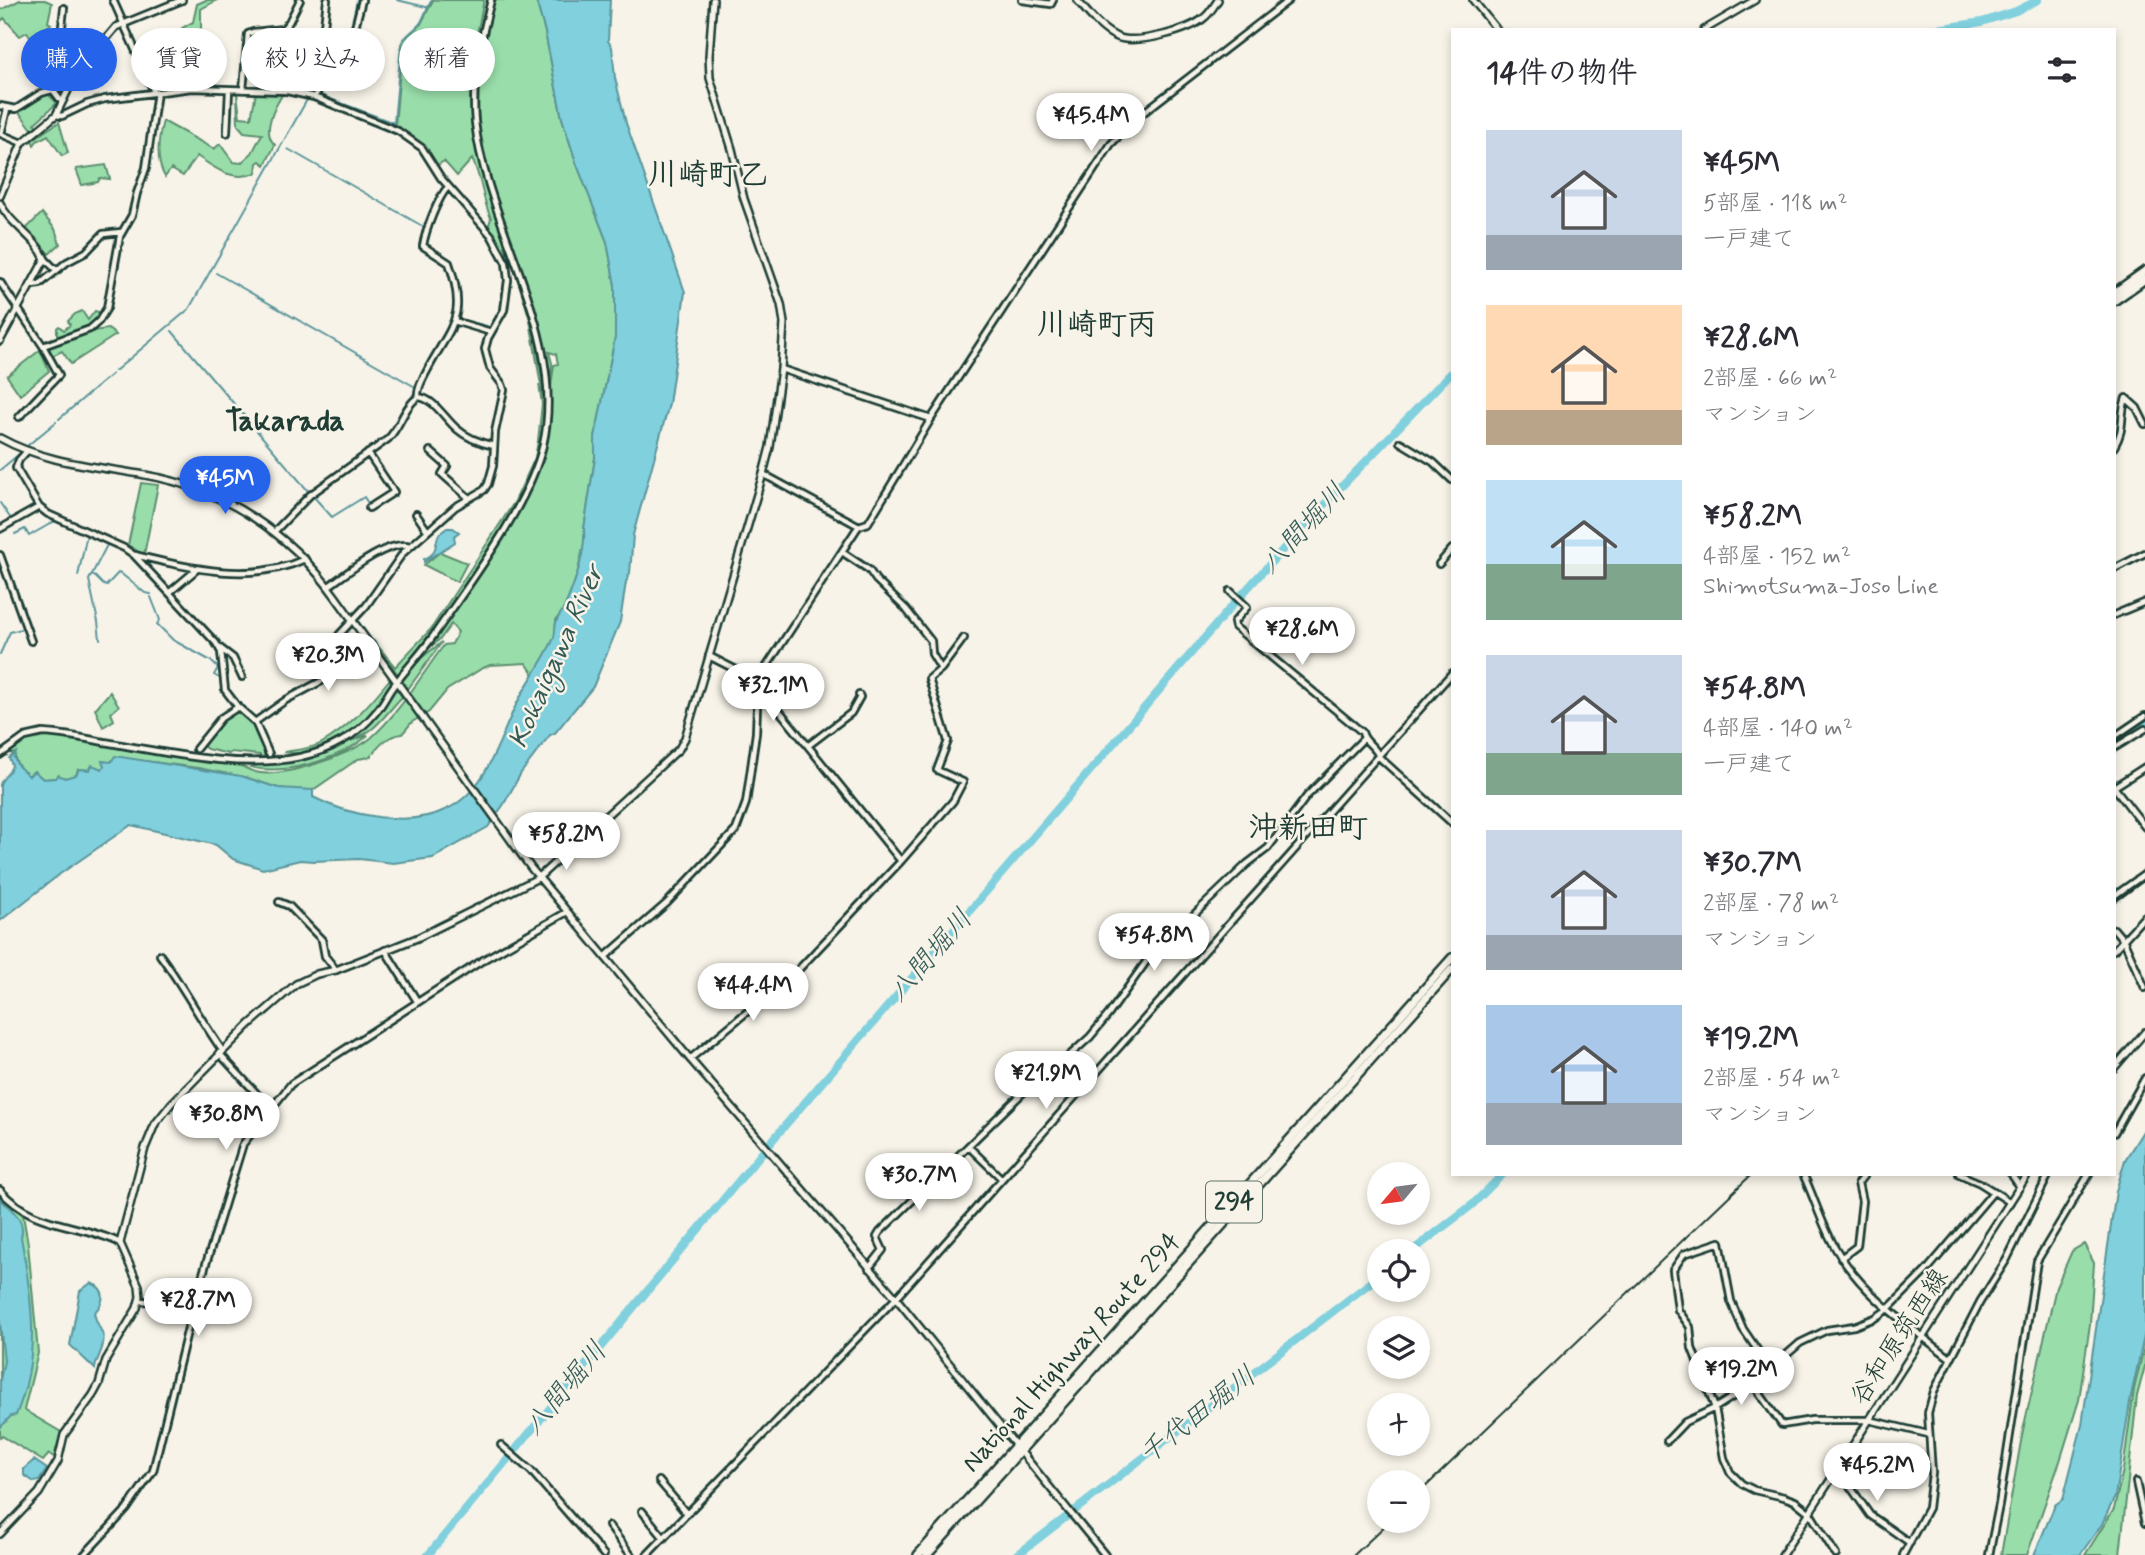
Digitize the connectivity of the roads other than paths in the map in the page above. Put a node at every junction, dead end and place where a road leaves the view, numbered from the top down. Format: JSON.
{"nodes":[{"id":1,"x":113,"y":0,"type":"edge"},
{"id":2,"x":182,"y":0,"type":"edge"},
{"id":3,"x":300,"y":0,"type":"edge"},
{"id":4,"x":327,"y":0,"type":"edge"},
{"id":5,"x":362,"y":0,"type":"edge"},
{"id":6,"x":491,"y":0,"type":"edge"},
{"id":7,"x":713,"y":0,"type":"edge"},
{"id":8,"x":1022,"y":0,"type":"edge"},
{"id":9,"x":1053,"y":0,"type":"edge"},
{"id":10,"x":1077,"y":0,"type":"edge"},
{"id":11,"x":1218,"y":0,"type":"edge"},
{"id":12,"x":1289,"y":0,"type":"edge"},
{"id":13,"x":1473,"y":0,"type":"edge"},
{"id":14,"x":1755,"y":0,"type":"edge"},
{"id":15,"x":64,"y":8,"type":"dead end"},
{"id":16,"x":122,"y":23,"type":"junction"},
{"id":17,"x":62,"y":28,"type":"edge"},
{"id":18,"x":117,"y":28,"type":"edge"},
{"id":19,"x":284,"y":28,"type":"edge"},
{"id":20,"x":1495,"y":28,"type":"edge"},
{"id":21,"x":1707,"y":28,"type":"edge"},
{"id":22,"x":229,"y":90,"type":"junction"},
{"id":23,"x":241,"y":90,"type":"edge"},
{"id":24,"x":47,"y":91,"type":"edge"},
{"id":25,"x":54,"y":91,"type":"edge"},
{"id":26,"x":68,"y":91,"type":"edge"},
{"id":27,"x":272,"y":91,"type":"edge"},
{"id":28,"x":155,"y":92,"type":"junction"},
{"id":29,"x":300,"y":92,"type":"junction"},
{"id":30,"x":312,"y":96,"type":"junction"},
{"id":31,"x":62,"y":102,"type":"junction"},
{"id":32,"x":0,"y":106,"type":"edge"},
{"id":33,"x":8,"y":109,"type":"junction"},
{"id":34,"x":56,"y":115,"type":"junction"},
{"id":35,"x":227,"y":133,"type":"dead end"},
{"id":36,"x":1,"y":134,"type":"edge"},
{"id":37,"x":0,"y":140,"type":"edge"},
{"id":38,"x":22,"y":143,"type":"junction"},
{"id":39,"x":448,"y":187,"type":"junction"},
{"id":40,"x":0,"y":196,"type":"edge"},
{"id":41,"x":0,"y":203,"type":"edge"},
{"id":42,"x":122,"y":232,"type":"junction"},
{"id":43,"x":45,"y":260,"type":"junction"},
{"id":44,"x":56,"y":270,"type":"junction"},
{"id":45,"x":2145,"y":271,"type":"edge"},
{"id":46,"x":2145,"y":279,"type":"edge"},
{"id":47,"x":0,"y":282,"type":"edge"},
{"id":48,"x":33,"y":285,"type":"junction"},
{"id":49,"x":2116,"y":292,"type":"edge"},
{"id":50,"x":3,"y":293,"type":"edge"},
{"id":51,"x":2116,"y":300,"type":"edge"},
{"id":52,"x":18,"y":310,"type":"junction"},
{"id":53,"x":454,"y":321,"type":"junction"},
{"id":54,"x":491,"y":332,"type":"junction"},
{"id":55,"x":0,"y":341,"type":"edge"},
{"id":56,"x":43,"y":346,"type":"junction"},
{"id":57,"x":781,"y":369,"type":"junction"},
{"id":58,"x":418,"y":397,"type":"junction"},
{"id":59,"x":19,"y":417,"type":"dead end"},
{"id":60,"x":931,"y":419,"type":"junction"},
{"id":61,"x":2145,"y":424,"type":"edge"},
{"id":62,"x":0,"y":438,"type":"edge"},
{"id":63,"x":1400,"y":442,"type":"dead end"},
{"id":64,"x":2116,"y":443,"type":"edge"},
{"id":65,"x":494,"y":446,"type":"junction"},
{"id":66,"x":27,"y":451,"type":"junction"},
{"id":67,"x":430,"y":451,"type":"dead end"},
{"id":68,"x":368,"y":453,"type":"junction"},
{"id":69,"x":763,"y":474,"type":"junction"},
{"id":70,"x":1451,"y":479,"type":"edge"},
{"id":71,"x":469,"y":498,"type":"junction"},
{"id":72,"x":39,"y":507,"type":"junction"},
{"id":73,"x":369,"y":508,"type":"dead end"},
{"id":74,"x":416,"y":514,"type":"dead end"},
{"id":75,"x":859,"y":526,"type":"junction"},
{"id":76,"x":0,"y":529,"type":"edge"},
{"id":77,"x":427,"y":530,"type":"junction"},
{"id":78,"x":274,"y":532,"type":"junction"},
{"id":79,"x":410,"y":546,"type":"junction"},
{"id":80,"x":1451,"y":549,"type":"edge"},
{"id":81,"x":842,"y":552,"type":"junction"},
{"id":82,"x":2145,"y":553,"type":"edge"},
{"id":83,"x":0,"y":555,"type":"edge"},
{"id":84,"x":134,"y":555,"type":"junction"},
{"id":85,"x":305,"y":559,"type":"junction"},
{"id":86,"x":1439,"y":564,"type":"dead end"},
{"id":87,"x":2116,"y":568,"type":"edge"},
{"id":88,"x":196,"y":570,"type":"junction"},
{"id":89,"x":328,"y":586,"type":"junction"},
{"id":90,"x":1230,"y":591,"type":"dead end"},
{"id":91,"x":170,"y":592,"type":"junction"},
{"id":92,"x":2145,"y":602,"type":"edge"},
{"id":93,"x":2116,"y":614,"type":"edge"},
{"id":94,"x":353,"y":621,"type":"junction"},
{"id":95,"x":964,"y":638,"type":"dead end"},
{"id":96,"x":31,"y":641,"type":"dead end"},
{"id":97,"x":219,"y":648,"type":"junction"},
{"id":98,"x":709,"y":656,"type":"junction"},
{"id":99,"x":941,"y":669,"type":"junction"},
{"id":100,"x":1451,"y":674,"type":"edge"},
{"id":101,"x":242,"y":677,"type":"dead end"},
{"id":102,"x":758,"y":681,"type":"junction"},
{"id":103,"x":398,"y":684,"type":"junction"},
{"id":104,"x":859,"y":695,"type":"dead end"},
{"id":105,"x":238,"y":707,"type":"junction"},
{"id":106,"x":2145,"y":716,"type":"edge"},
{"id":107,"x":255,"y":722,"type":"junction"},
{"id":108,"x":2145,"y":730,"type":"edge"},
{"id":109,"x":2116,"y":736,"type":"edge"},
{"id":110,"x":1363,"y":739,"type":"junction"},
{"id":111,"x":809,"y":745,"type":"junction"},
{"id":112,"x":2116,"y":747,"type":"edge"},
{"id":113,"x":196,"y":749,"type":"dead end"},
{"id":114,"x":269,"y":754,"type":"dead end"},
{"id":115,"x":0,"y":755,"type":"edge"},
{"id":116,"x":1379,"y":757,"type":"junction"},
{"id":117,"x":2145,"y":767,"type":"edge"},
{"id":118,"x":2116,"y":786,"type":"edge"},
{"id":119,"x":2116,"y":790,"type":"edge"},
{"id":120,"x":1451,"y":822,"type":"edge"},
{"id":121,"x":2145,"y":827,"type":"edge"},
{"id":122,"x":901,"y":861,"type":"junction"},
{"id":123,"x":2145,"y":874,"type":"edge"},
{"id":124,"x":538,"y":877,"type":"junction"},
{"id":125,"x":2116,"y":895,"type":"edge"},
{"id":126,"x":279,"y":902,"type":"dead end"},
{"id":127,"x":567,"y":912,"type":"junction"},
{"id":128,"x":2145,"y":916,"type":"edge"},
{"id":129,"x":2116,"y":931,"type":"edge"},
{"id":130,"x":2124,"y":941,"type":"junction"},
{"id":131,"x":2116,"y":948,"type":"edge"},
{"id":132,"x":386,"y":950,"type":"junction"},
{"id":133,"x":160,"y":956,"type":"dead end"},
{"id":134,"x":605,"y":957,"type":"junction"},
{"id":135,"x":1451,"y":959,"type":"edge"},
{"id":136,"x":336,"y":970,"type":"junction"},
{"id":137,"x":1451,"y":970,"type":"edge"},
{"id":138,"x":2145,"y":988,"type":"edge"},
{"id":139,"x":417,"y":1001,"type":"junction"},
{"id":140,"x":2145,"y":1032,"type":"edge"},
{"id":141,"x":221,"y":1052,"type":"junction"},
{"id":142,"x":690,"y":1059,"type":"junction"},
{"id":143,"x":2116,"y":1066,"type":"edge"},
{"id":144,"x":2145,"y":1078,"type":"edge"},
{"id":145,"x":270,"y":1108,"type":"junction"},
{"id":146,"x":2116,"y":1129,"type":"edge"},
{"id":147,"x":969,"y":1147,"type":"junction"},
{"id":148,"x":1804,"y":1176,"type":"edge"},
{"id":149,"x":1863,"y":1176,"type":"edge"},
{"id":150,"x":1963,"y":1176,"type":"edge"},
{"id":151,"x":2012,"y":1176,"type":"edge"},
{"id":152,"x":2027,"y":1176,"type":"edge"},
{"id":153,"x":2048,"y":1176,"type":"edge"},
{"id":154,"x":2089,"y":1176,"type":"edge"},
{"id":155,"x":1003,"y":1179,"type":"junction"},
{"id":156,"x":2020,"y":1187,"type":"junction"},
{"id":157,"x":0,"y":1190,"type":"edge"},
{"id":158,"x":1994,"y":1191,"type":"junction"},
{"id":159,"x":2010,"y":1202,"type":"junction"},
{"id":160,"x":120,"y":1243,"type":"junction"},
{"id":161,"x":1841,"y":1258,"type":"junction"},
{"id":162,"x":869,"y":1268,"type":"junction"},
{"id":163,"x":896,"y":1298,"type":"junction"},
{"id":164,"x":139,"y":1301,"type":"junction"},
{"id":165,"x":194,"y":1303,"type":"junction"},
{"id":166,"x":1888,"y":1309,"type":"junction"},
{"id":167,"x":1923,"y":1337,"type":"junction"},
{"id":168,"x":1950,"y":1359,"type":"junction"},
{"id":169,"x":1771,"y":1370,"type":"junction"},
{"id":170,"x":1753,"y":1384,"type":"junction"},
{"id":171,"x":1715,"y":1408,"type":"junction"},
{"id":172,"x":1869,"y":1420,"type":"junction"},
{"id":173,"x":1928,"y":1434,"type":"junction"},
{"id":174,"x":1667,"y":1441,"type":"dead end"},
{"id":175,"x":502,"y":1447,"type":"dead end"},
{"id":176,"x":1018,"y":1448,"type":"junction"},
{"id":177,"x":1838,"y":1469,"type":"junction"},
{"id":178,"x":659,"y":1481,"type":"dead end"},
{"id":179,"x":2136,"y":1482,"type":"dead end"},
{"id":180,"x":642,"y":1511,"type":"dead end"},
{"id":181,"x":1810,"y":1513,"type":"junction"},
{"id":182,"x":687,"y":1514,"type":"junction"},
{"id":183,"x":1071,"y":1514,"type":"joint"},
{"id":184,"x":2145,"y":1524,"type":"edge"},
{"id":185,"x":609,"y":1526,"type":"dead end"},
{"id":186,"x":0,"y":1534,"type":"edge"},
{"id":187,"x":664,"y":1538,"type":"junction"},
{"id":188,"x":1910,"y":1543,"type":"junction"},
{"id":189,"x":84,"y":1555,"type":"edge"},
{"id":190,"x":604,"y":1555,"type":"edge"},
{"id":191,"x":631,"y":1555,"type":"edge"},
{"id":192,"x":647,"y":1555,"type":"edge"},
{"id":193,"x":918,"y":1555,"type":"edge"},
{"id":194,"x":927,"y":1555,"type":"edge"},
{"id":195,"x":1105,"y":1555,"type":"edge"},
{"id":196,"x":1782,"y":1555,"type":"edge"},
{"id":197,"x":1836,"y":1555,"type":"edge"},
{"id":198,"x":1903,"y":1555,"type":"edge"},
{"id":199,"x":1989,"y":1555,"type":"edge"}],
"edges":[{"from":1,"to":16,"type":"street"},
{"from":2,"to":16,"type":"main road"},
{"from":3,"to":19,"type":"street"},
{"from":4,"to":29,"type":"street"},
{"from":5,"to":30,"type":"street"},
{"from":6,"to":103,"type":"street"},
{"from":7,"to":57,"type":"main road"},
{"from":8,"to":9,"type":"street"},
{"from":10,"to":11,"type":"main road"},
{"from":12,"to":60,"type":"street"},
{"from":13,"to":20,"type":"main road"},
{"from":14,"to":21,"type":"main road"},
{"from":15,"to":17,"type":"street"},
{"from":16,"to":18,"type":"main road"},
{"from":16,"to":28,"type":"street"},
{"from":22,"to":23,"type":"street"},
{"from":22,"to":28,"type":"street"},
{"from":22,"to":35,"type":"street"},
{"from":24,"to":33,"type":"street"},
{"from":25,"to":31,"type":"street"},
{"from":26,"to":31,"type":"main road"},
{"from":27,"to":29,"type":"street"},
{"from":28,"to":34,"type":"street"},
{"from":28,"to":42,"type":"street"},
{"from":29,"to":30,"type":"street"},
{"from":30,"to":39,"type":"street"},
{"from":31,"to":34,"type":"main road"},
{"from":32,"to":33,"type":"street"},
{"from":33,"to":36,"type":"street"},
{"from":34,"to":38,"type":"main road"},
{"from":36,"to":37,"type":"street"},
{"from":36,"to":38,"type":"street"},
{"from":38,"to":40,"type":"main road"},
{"from":39,"to":53,"type":"street"},
{"from":39,"to":54,"type":"street"},
{"from":41,"to":43,"type":"main road"},
{"from":42,"to":44,"type":"street"},
{"from":42,"to":56,"type":"street"},
{"from":43,"to":44,"type":"street"},
{"from":43,"to":48,"type":"main road"},
{"from":44,"to":48,"type":"street"},
{"from":45,"to":49,"type":"highway"},
{"from":46,"to":51,"type":"highway"},
{"from":47,"to":50,"type":"street"},
{"from":48,"to":52,"type":"main road"},
{"from":50,"to":52,"type":"street"},
{"from":52,"to":55,"type":"main road"},
{"from":52,"to":56,"type":"street"},
{"from":53,"to":54,"type":"street"},
{"from":53,"to":58,"type":"street"},
{"from":54,"to":65,"type":"street"},
{"from":56,"to":59,"type":"street"},
{"from":57,"to":60,"type":"street"},
{"from":57,"to":69,"type":"main road"},
{"from":58,"to":65,"type":"street"},
{"from":58,"to":68,"type":"street"},
{"from":60,"to":75,"type":"street"},
{"from":61,"to":64,"type":"street"},
{"from":62,"to":66,"type":"main road"},
{"from":63,"to":70,"type":"street"},
{"from":65,"to":71,"type":"street"},
{"from":66,"to":72,"type":"street"},
{"from":66,"to":78,"type":"main road"},
{"from":67,"to":71,"type":"street"},
{"from":68,"to":73,"type":"street"},
{"from":68,"to":78,"type":"street"},
{"from":69,"to":75,"type":"street"},
{"from":69,"to":98,"type":"main road"},
{"from":71,"to":77,"type":"street"},
{"from":72,"to":76,"type":"street"},
{"from":72,"to":84,"type":"street"},
{"from":74,"to":77,"type":"street"},
{"from":75,"to":81,"type":"street"},
{"from":77,"to":79,"type":"street"},
{"from":78,"to":85,"type":"main road"},
{"from":79,"to":89,"type":"street"},
{"from":79,"to":94,"type":"street"},
{"from":80,"to":86,"type":"street"},
{"from":81,"to":99,"type":"street"},
{"from":81,"to":102,"type":"street"},
{"from":82,"to":87,"type":"street"},
{"from":83,"to":96,"type":"street"},
{"from":84,"to":88,"type":"street"},
{"from":84,"to":91,"type":"street"},
{"from":85,"to":88,"type":"street"},
{"from":85,"to":89,"type":"main road"},
{"from":88,"to":91,"type":"street"},
{"from":89,"to":94,"type":"main road"},
{"from":90,"to":110,"type":"street"},
{"from":91,"to":97,"type":"street"},
{"from":92,"to":93,"type":"street"},
{"from":94,"to":103,"type":"main road"},
{"from":94,"to":107,"type":"street"},
{"from":95,"to":99,"type":"street"},
{"from":97,"to":101,"type":"street"},
{"from":97,"to":105,"type":"street"},
{"from":98,"to":102,"type":"street"},
{"from":98,"to":124,"type":"main road"},
{"from":99,"to":122,"type":"street"},
{"from":100,"to":116,"type":"street"},
{"from":102,"to":111,"type":"street"},
{"from":102,"to":134,"type":"street"},
{"from":103,"to":115,"type":"street"},
{"from":103,"to":124,"type":"main road"},
{"from":104,"to":111,"type":"street"},
{"from":105,"to":107,"type":"street"},
{"from":105,"to":113,"type":"street"},
{"from":106,"to":109,"type":"street"},
{"from":107,"to":114,"type":"street"},
{"from":108,"to":112,"type":"street"},
{"from":110,"to":116,"type":"street"},
{"from":110,"to":147,"type":"street"},
{"from":111,"to":122,"type":"street"},
{"from":116,"to":120,"type":"street"},
{"from":116,"to":155,"type":"street"},
{"from":117,"to":118,"type":"street"},
{"from":119,"to":121,"type":"street"},
{"from":122,"to":142,"type":"street"},
{"from":123,"to":125,"type":"street"},
{"from":124,"to":127,"type":"main road"},
{"from":124,"to":132,"type":"main road"},
{"from":126,"to":136,"type":"street"},
{"from":127,"to":134,"type":"main road"},
{"from":127,"to":139,"type":"street"},
{"from":128,"to":130,"type":"street"},
{"from":129,"to":130,"type":"street"},
{"from":130,"to":131,"type":"street"},
{"from":130,"to":138,"type":"street"},
{"from":132,"to":136,"type":"main road"},
{"from":132,"to":139,"type":"street"},
{"from":133,"to":141,"type":"street"},
{"from":134,"to":142,"type":"main road"},
{"from":135,"to":176,"type":"highway","name":"National Highway Route 294","number":"294"},
{"from":136,"to":141,"type":"main road"},
{"from":137,"to":176,"type":"highway","name":"National Highway Route 294","number":"294"},
{"from":139,"to":145,"type":"street"},
{"from":140,"to":143,"type":"main road"},
{"from":141,"to":145,"type":"street"},
{"from":141,"to":160,"type":"main road"},
{"from":142,"to":162,"type":"main road"},
{"from":144,"to":146,"type":"street"},
{"from":145,"to":165,"type":"street"},
{"from":147,"to":155,"type":"street"},
{"from":147,"to":162,"type":"street"},
{"from":148,"to":161,"type":"street"},
{"from":149,"to":161,"type":"street"},
{"from":150,"to":158,"type":"street"},
{"from":151,"to":156,"type":"street"},
{"from":152,"to":156,"type":"main road","name":"谷和原筑西線"},
{"from":153,"to":168,"type":"street"},
{"from":154,"to":199,"type":"street"},
{"from":155,"to":163,"type":"street"},
{"from":156,"to":159,"type":"main road","name":"谷和原筑西線"},
{"from":157,"to":160,"type":"street"},
{"from":158,"to":159,"type":"street"},
{"from":158,"to":166,"type":"street"},
{"from":159,"to":167,"type":"main road","name":"谷和原筑西線"},
{"from":160,"to":164,"type":"main road"},
{"from":161,"to":166,"type":"street"},
{"from":162,"to":163,"type":"main road"},
{"from":163,"to":176,"type":"main road"},
{"from":163,"to":182,"type":"street"},
{"from":164,"to":165,"type":"street"},
{"from":164,"to":186,"type":"main road"},
{"from":165,"to":189,"type":"street"},
{"from":166,"to":167,"type":"street"},
{"from":166,"to":169,"type":"street"},
{"from":167,"to":168,"type":"street"},
{"from":167,"to":172,"type":"main road","name":"谷和原筑西線"},
{"from":168,"to":173,"type":"street"},
{"from":169,"to":170,"type":"street"},
{"from":169,"to":171,"type":"street"},
{"from":170,"to":171,"type":"street"},
{"from":170,"to":172,"type":"street"},
{"from":171,"to":174,"type":"street"},
{"from":171,"to":181,"type":"street"},
{"from":172,"to":173,"type":"street"},
{"from":172,"to":177,"type":"main road","name":"谷和原筑西線"},
{"from":173,"to":188,"type":"street"},
{"from":175,"to":190,"type":"street"},
{"from":176,"to":183,"type":"main road"},
{"from":176,"to":193,"type":"highway","name":"National Highway Route 294","number":"294"},
{"from":176,"to":194,"type":"highway","name":"National Highway Route 294","number":"294"},
{"from":177,"to":181,"type":"main road","name":"谷和原筑西線"},
{"from":177,"to":188,"type":"street"},
{"from":178,"to":182,"type":"street"},
{"from":179,"to":184,"type":"street"},
{"from":180,"to":187,"type":"street"},
{"from":181,"to":196,"type":"main road","name":"谷和原筑西線"},
{"from":181,"to":197,"type":"street"},
{"from":182,"to":187,"type":"street"},
{"from":183,"to":195,"type":"street"},
{"from":185,"to":191,"type":"street"},
{"from":187,"to":192,"type":"street"},
{"from":188,"to":198,"type":"street"}]}
